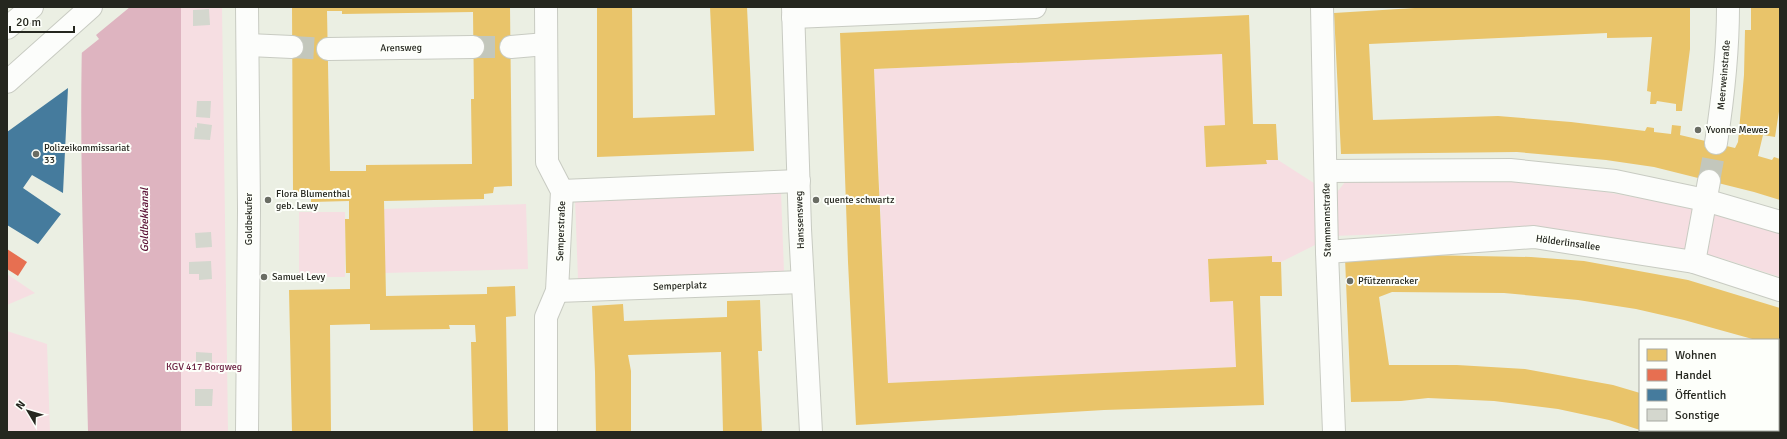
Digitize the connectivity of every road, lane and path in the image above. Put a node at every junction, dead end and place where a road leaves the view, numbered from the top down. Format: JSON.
{"nodes":[{"id":1,"x":32,"y":7,"type":"edge"},
{"id":2,"x":91,"y":7,"type":"edge"},
{"id":3,"x":247,"y":7,"type":"edge"},
{"id":4,"x":546,"y":7,"type":"edge"},
{"id":5,"x":1035,"y":7,"type":"edge"},
{"id":6,"x":1322,"y":7,"type":"edge"},
{"id":7,"x":1728,"y":7,"type":"edge"},
{"id":8,"x":793,"y":12,"type":"edge"},
{"id":9,"x":7,"y":28,"type":"edge"},
{"id":10,"x":546,"y":44,"type":"junction"},
{"id":11,"x":248,"y":45,"type":"junction"},
{"id":12,"x":292,"y":47,"type":"tunnel mouth"},
{"id":13,"x":473,"y":47,"type":"tunnel mouth"},
{"id":14,"x":511,"y":47,"type":"tunnel mouth"},
{"id":15,"x":328,"y":49,"type":"tunnel mouth"},
{"id":16,"x":7,"y":82,"type":"edge"},
{"id":17,"x":1716,"y":143,"type":"tunnel mouth"},
{"id":18,"x":1326,"y":171,"type":"junction"},
{"id":19,"x":799,"y":181,"type":"junction"},
{"id":20,"x":1707,"y":190,"type":"junction"},
{"id":21,"x":562,"y":191,"type":"junction"},
{"id":22,"x":1780,"y":222,"type":"edge"},
{"id":23,"x":1327,"y":252,"type":"junction"},
{"id":24,"x":1694,"y":262,"type":"junction"},
{"id":25,"x":802,"y":282,"type":"junction"},
{"id":26,"x":1780,"y":290,"type":"edge"},
{"id":27,"x":557,"y":291,"type":"junction"},
{"id":28,"x":247,"y":432,"type":"edge"},
{"id":29,"x":546,"y":432,"type":"edge"},
{"id":30,"x":811,"y":432,"type":"edge"},
{"id":31,"x":1334,"y":432,"type":"edge"}],
"edges":[{"from":1,"to":9,"type":"street"},
{"from":2,"to":16,"type":"street"},
{"from":3,"to":11,"type":"street","name":"Goldbekufer"},
{"from":4,"to":10,"type":"street","name":"Semperstraße"},
{"from":5,"to":8,"type":"street"},
{"from":6,"to":18,"type":"street","name":"Stammannstraße"},
{"from":7,"to":17,"type":"street","name":"Meerweinstraße"},
{"from":8,"to":19,"type":"street","name":"Hanssensweg"},
{"from":10,"to":14,"type":"street"},
{"from":10,"to":21,"type":"street","name":"Semperstraße"},
{"from":11,"to":12,"type":"street"},
{"from":11,"to":28,"type":"street","name":"Goldbekufer"},
{"from":13,"to":15,"type":"street","name":"Arensweg"},
{"from":18,"to":20,"type":"street"},
{"from":18,"to":23,"type":"street","name":"Stammannstraße"},
{"from":19,"to":21,"type":"street"},
{"from":19,"to":25,"type":"street","name":"Hanssensweg"},
{"from":20,"to":22,"type":"street"},
{"from":20,"to":24,"type":"street"},
{"from":21,"to":27,"type":"street","name":"Semperstraße"},
{"from":23,"to":24,"type":"street","name":"Hölderlinsallee"},
{"from":23,"to":31,"type":"street","name":"Stammannstraße"},
{"from":24,"to":26,"type":"street","name":"Hölderlinsallee"},
{"from":25,"to":27,"type":"street","name":"Semperplatz"},
{"from":25,"to":30,"type":"street","name":"Hanssensweg"},
{"from":27,"to":29,"type":"street","name":"Semperstraße"}]}
